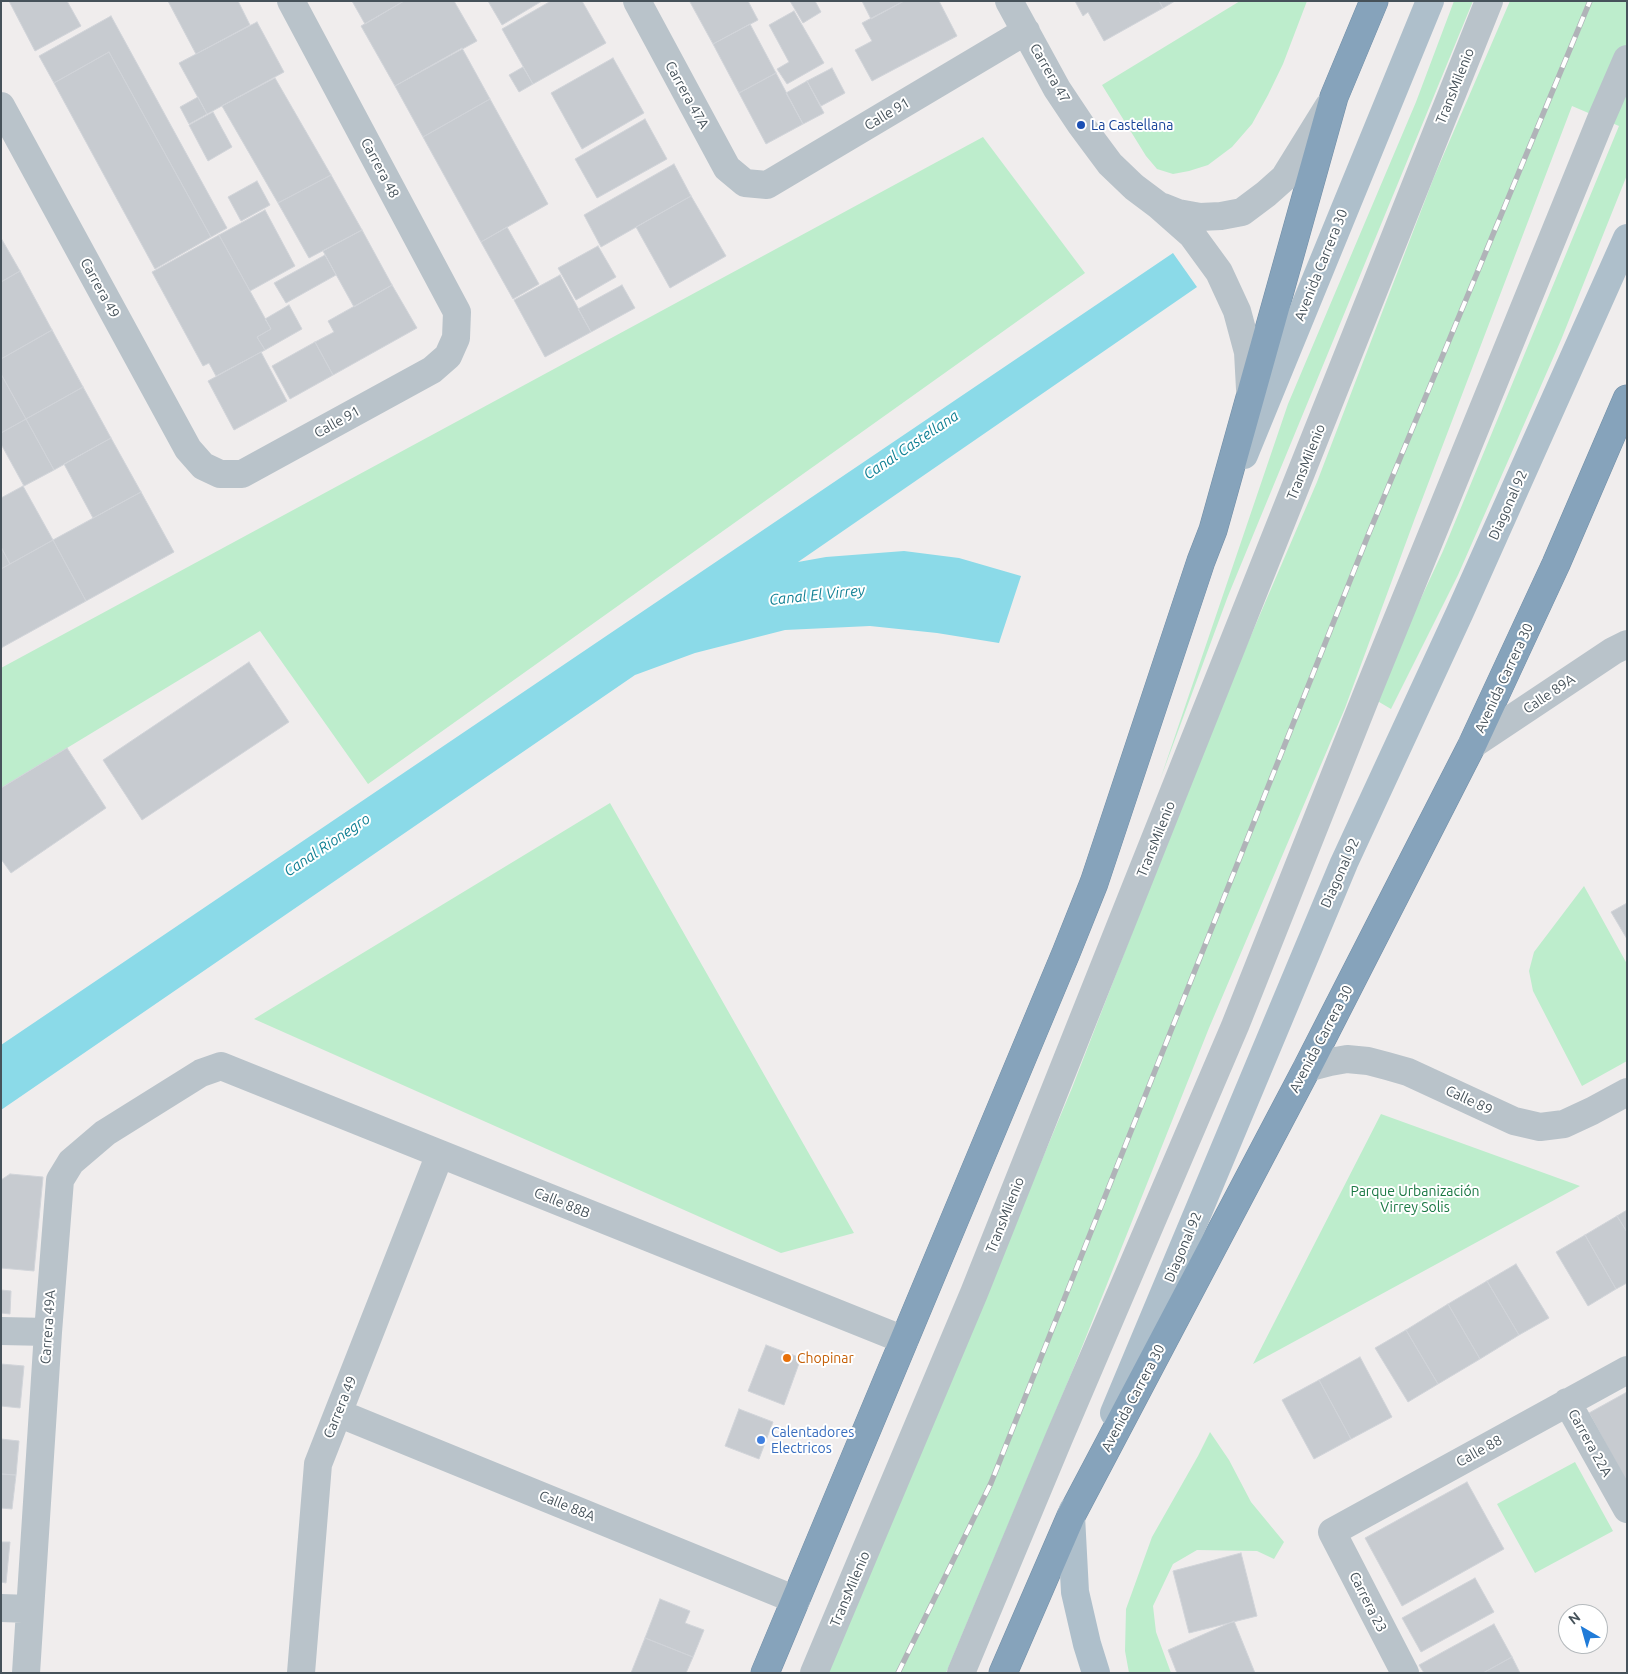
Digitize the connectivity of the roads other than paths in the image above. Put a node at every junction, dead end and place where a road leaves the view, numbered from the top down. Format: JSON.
{"nodes":[{"id":1,"x":291,"y":1,"type":"edge"},
{"id":2,"x":636,"y":1,"type":"edge"},
{"id":3,"x":1009,"y":1,"type":"edge"},
{"id":4,"x":1374,"y":1,"type":"edge"},
{"id":5,"x":1430,"y":1,"type":"edge"},
{"id":6,"x":1489,"y":1,"type":"edge"},
{"id":7,"x":1026,"y":31,"type":"junction"},
{"id":8,"x":1627,"y":59,"type":"edge"},
{"id":9,"x":1334,"y":97,"type":"junction"},
{"id":10,"x":1,"y":106,"type":"edge"},
{"id":11,"x":745,"y":183,"type":"joint"},
{"id":12,"x":1158,"y":205,"type":"junction"},
{"id":13,"x":1627,"y":238,"type":"edge"},
{"id":14,"x":456,"y":338,"type":"joint"},
{"id":15,"x":1251,"y":396,"type":"junction"},
{"id":16,"x":1627,"y":399,"type":"edge"},
{"id":17,"x":203,"y":466,"type":"joint"},
{"id":18,"x":1213,"y":530,"type":"junction"},
{"id":19,"x":1627,"y":644,"type":"edge"},
{"id":20,"x":1472,"y":745,"type":"junction"},
{"id":21,"x":221,"y":1066,"type":"joint"},
{"id":22,"x":1307,"y":1068,"type":"junction"},
{"id":23,"x":1627,"y":1092,"type":"edge"},
{"id":24,"x":440,"y":1154,"type":"junction"},
{"id":25,"x":1,"y":1331,"type":"edge"},
{"id":26,"x":48,"y":1332,"type":"junction"},
{"id":27,"x":904,"y":1340,"type":"junction"},
{"id":28,"x":1627,"y":1370,"type":"edge"},
{"id":29,"x":1567,"y":1402,"type":"junction"},
{"id":30,"x":338,"y":1413,"type":"junction"},
{"id":31,"x":1627,"y":1510,"type":"edge"},
{"id":32,"x":1071,"y":1516,"type":"junction"},
{"id":33,"x":1332,"y":1532,"type":"joint"},
{"id":34,"x":796,"y":1600,"type":"junction"},
{"id":35,"x":1,"y":1608,"type":"edge"},
{"id":36,"x":30,"y":1609,"type":"junction"},
{"id":37,"x":26,"y":1673,"type":"edge"},
{"id":38,"x":302,"y":1673,"type":"edge"},
{"id":39,"x":765,"y":1673,"type":"edge"},
{"id":40,"x":814,"y":1673,"type":"edge"},
{"id":41,"x":961,"y":1673,"type":"edge"},
{"id":42,"x":1003,"y":1673,"type":"edge"},
{"id":43,"x":1096,"y":1673,"type":"edge"},
{"id":44,"x":1405,"y":1673,"type":"edge"}],
"edges":[{"from":1,"to":14,"type":"street","name":"Carrera 48"},
{"from":2,"to":11,"type":"street","name":"Carrera 47A"},
{"from":3,"to":7,"type":"street","name":"Carrera 47"},
{"from":4,"to":9,"type":"highway","name":"Avenida Carrera 30"},
{"from":5,"to":18,"type":"main road","name":"Avenida Carrera 30"},
{"from":6,"to":40,"type":"street","name":"TransMilenio"},
{"from":7,"to":11,"type":"street","name":"Calle 91"},
{"from":7,"to":12,"type":"street","name":"Carrera 47"},
{"from":8,"to":41,"type":"street"},
{"from":9,"to":12,"type":"street","name":"Carrera 47"},
{"from":9,"to":15,"type":"highway","name":"Avenida Carrera 30"},
{"from":10,"to":17,"type":"street","name":"Carrera 49"},
{"from":12,"to":15,"type":"street","name":"Carrera 47"},
{"from":13,"to":32,"type":"main road","name":"Diagonal 92"},
{"from":14,"to":17,"type":"street","name":"Calle 91"},
{"from":15,"to":18,"type":"highway","name":"Avenida Carrera 30"},
{"from":16,"to":20,"type":"highway","name":"Avenida Carrera 30"},
{"from":18,"to":27,"type":"highway","name":"Avenida Carrera 30"},
{"from":19,"to":20,"type":"street","name":"Calle 89A"},
{"from":20,"to":22,"type":"highway","name":"Avenida Carrera 30"},
{"from":21,"to":24,"type":"street","name":"Calle 88B"},
{"from":21,"to":26,"type":"street","name":"Carrera 49A"},
{"from":22,"to":23,"type":"street","name":"Calle 89"},
{"from":22,"to":32,"type":"highway","name":"Avenida Carrera 30"},
{"from":24,"to":27,"type":"street","name":"Calle 88B"},
{"from":24,"to":30,"type":"street","name":"Carrera 49"},
{"from":25,"to":26,"type":"street"},
{"from":26,"to":36,"type":"street","name":"Carrera 49A"},
{"from":27,"to":34,"type":"highway","name":"Avenida Carrera 30"},
{"from":28,"to":29,"type":"street","name":"Calle 88"},
{"from":29,"to":31,"type":"street","name":"Carrera 22A"},
{"from":29,"to":33,"type":"street","name":"Calle 88"},
{"from":30,"to":34,"type":"street","name":"Calle 88A"},
{"from":30,"to":38,"type":"street","name":"Carrera 49"},
{"from":32,"to":42,"type":"highway","name":"Avenida Carrera 30"},
{"from":32,"to":43,"type":"main road"},
{"from":33,"to":44,"type":"street","name":"Carrera 23"},
{"from":34,"to":39,"type":"highway","name":"Avenida Carrera 30"},
{"from":35,"to":36,"type":"street"},
{"from":36,"to":37,"type":"street","name":"Carrera 49A"}]}
